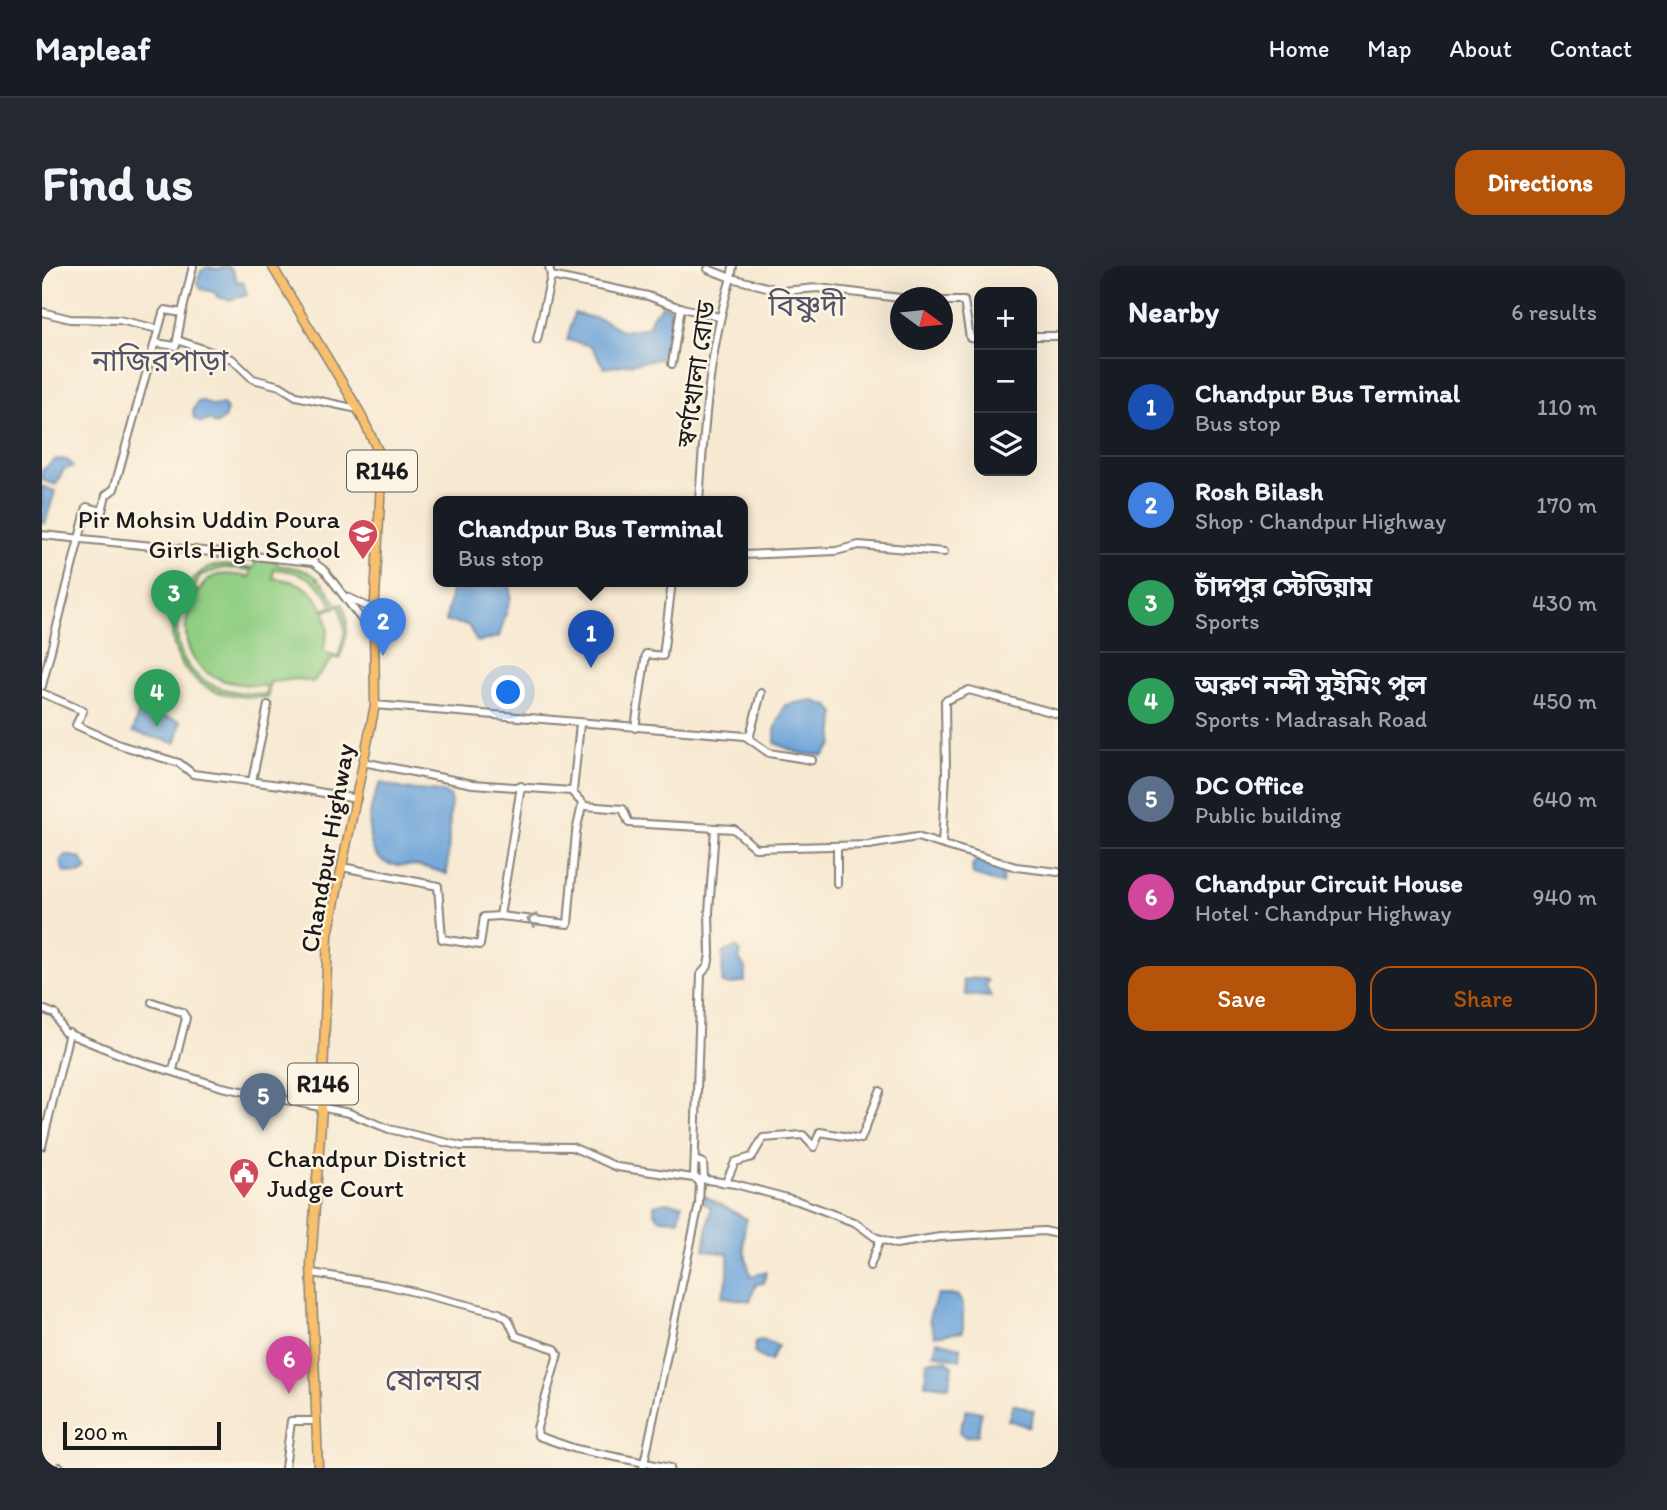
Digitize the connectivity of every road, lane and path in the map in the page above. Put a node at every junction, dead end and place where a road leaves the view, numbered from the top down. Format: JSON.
{"nodes":[{"id":1,"x":193,"y":266,"type":"edge"},
{"id":2,"x":272,"y":266,"type":"edge"},
{"id":3,"x":549,"y":266,"type":"edge"},
{"id":4,"x":733,"y":266,"type":"edge"},
{"id":5,"x":708,"y":269,"type":"dead end"},
{"id":6,"x":551,"y":276,"type":"junction"},
{"id":7,"x":731,"y":278,"type":"junction"},
{"id":8,"x":890,"y":297,"type":"edge"},
{"id":9,"x":953,"y":301,"type":"edge"},
{"id":10,"x":681,"y":307,"type":"junction"},
{"id":11,"x":42,"y":312,"type":"edge"},
{"id":12,"x":182,"y":313,"type":"junction"},
{"id":13,"x":719,"y":317,"type":"junction"},
{"id":14,"x":158,"y":329,"type":"junction"},
{"id":15,"x":1037,"y":336,"type":"edge"},
{"id":16,"x":1058,"y":336,"type":"edge"},
{"id":17,"x":974,"y":338,"type":"edge"},
{"id":18,"x":177,"y":340,"type":"junction"},
{"id":19,"x":537,"y":340,"type":"dead end"},
{"id":20,"x":155,"y":343,"type":"junction"},
{"id":21,"x":672,"y":364,"type":"dead end"},
{"id":22,"x":358,"y":409,"type":"junction"},
{"id":23,"x":699,"y":496,"type":"edge"},
{"id":24,"x":42,"y":535,"type":"edge"},
{"id":25,"x":78,"y":539,"type":"junction"},
{"id":26,"x":944,"y":552,"type":"dead end"},
{"id":27,"x":748,"y":555,"type":"edge"},
{"id":28,"x":671,"y":587,"type":"edge"},
{"id":29,"x":345,"y":597,"type":"junction"},
{"id":30,"x":374,"y":619,"type":"junction"},
{"id":31,"x":374,"y":637,"type":"junction"},
{"id":32,"x":42,"y":686,"type":"edge"},
{"id":33,"x":42,"y":693,"type":"edge"},
{"id":34,"x":761,"y":693,"type":"dead end"},
{"id":35,"x":268,"y":705,"type":"dead end"},
{"id":36,"x":376,"y":705,"type":"junction"},
{"id":37,"x":1058,"y":714,"type":"edge"},
{"id":38,"x":580,"y":723,"type":"junction"},
{"id":39,"x":635,"y":728,"type":"junction"},
{"id":40,"x":745,"y":736,"type":"junction"},
{"id":41,"x":812,"y":760,"type":"dead end"},
{"id":42,"x":363,"y":762,"type":"junction"},
{"id":43,"x":252,"y":781,"type":"junction"},
{"id":44,"x":521,"y":786,"type":"junction"},
{"id":45,"x":573,"y":792,"type":"junction"},
{"id":46,"x":356,"y":799,"type":"junction"},
{"id":47,"x":583,"y":804,"type":"junction"},
{"id":48,"x":580,"y":815,"type":"dead end"},
{"id":49,"x":715,"y":829,"type":"junction"},
{"id":50,"x":942,"y":844,"type":"junction"},
{"id":51,"x":837,"y":848,"type":"junction"},
{"id":52,"x":341,"y":867,"type":"junction"},
{"id":53,"x":1058,"y":872,"type":"edge"},
{"id":54,"x":837,"y":884,"type":"dead end"},
{"id":55,"x":500,"y":916,"type":"junction"},
{"id":56,"x":152,"y":1002,"type":"dead end"},
{"id":57,"x":42,"y":1009,"type":"edge"},
{"id":58,"x":69,"y":1034,"type":"junction"},
{"id":59,"x":173,"y":1070,"type":"junction"},
{"id":60,"x":880,"y":1091,"type":"dead end"},
{"id":61,"x":322,"y":1108,"type":"junction"},
{"id":62,"x":42,"y":1146,"type":"edge"},
{"id":63,"x":695,"y":1160,"type":"junction"},
{"id":64,"x":694,"y":1176,"type":"junction"},
{"id":65,"x":704,"y":1177,"type":"junction"},
{"id":66,"x":726,"y":1182,"type":"junction"},
{"id":67,"x":1058,"y":1234,"type":"edge"},
{"id":68,"x":880,"y":1240,"type":"junction"},
{"id":69,"x":870,"y":1266,"type":"dead end"},
{"id":70,"x":312,"y":1273,"type":"junction"},
{"id":71,"x":316,"y":1421,"type":"junction"},
{"id":72,"x":285,"y":1468,"type":"edge"},
{"id":73,"x":318,"y":1468,"type":"edge"},
{"id":74,"x":643,"y":1468,"type":"edge"},
{"id":75,"x":670,"y":1468,"type":"edge"}],
"edges":[{"from":1,"to":12,"type":"street"},
{"from":2,"to":22,"type":"main road","name":"Chandpur Highway","number":"R146"},
{"from":3,"to":6,"type":"street"},
{"from":4,"to":7,"type":"street"},
{"from":5,"to":7,"type":"street","name":"স্বর্ণখোলা রোড"},
{"from":6,"to":10,"type":"street"},
{"from":6,"to":19,"type":"street"},
{"from":7,"to":8,"type":"street"},
{"from":7,"to":13,"type":"street","name":"স্বর্ণখোলা রোড"},
{"from":9,"to":17,"type":"street"},
{"from":10,"to":13,"type":"street"},
{"from":10,"to":21,"type":"street"},
{"from":11,"to":14,"type":"street"},
{"from":12,"to":14,"type":"street"},
{"from":12,"to":18,"type":"street"},
{"from":13,"to":23,"type":"street","name":"স্বর্ণখোলা রোড"},
{"from":14,"to":20,"type":"street"},
{"from":15,"to":16,"type":"street"},
{"from":18,"to":20,"type":"street"},
{"from":18,"to":22,"type":"street"},
{"from":20,"to":25,"type":"street"},
{"from":22,"to":30,"type":"main road","name":"Chandpur Highway","number":"R146"},
{"from":24,"to":25,"type":"street"},
{"from":25,"to":29,"type":"street"},
{"from":25,"to":32,"type":"street"},
{"from":26,"to":27,"type":"street"},
{"from":28,"to":39,"type":"street"},
{"from":29,"to":30,"type":"street"},
{"from":29,"to":31,"type":"street"},
{"from":30,"to":31,"type":"main road","name":"Chandpur Highway","number":"R146"},
{"from":31,"to":36,"type":"main road","name":"Chandpur Highway","number":"R146"},
{"from":33,"to":43,"type":"street"},
{"from":34,"to":40,"type":"street"},
{"from":35,"to":43,"type":"street"},
{"from":36,"to":38,"type":"street"},
{"from":36,"to":42,"type":"main road","name":"Chandpur Highway","number":"R146"},
{"from":37,"to":50,"type":"street"},
{"from":38,"to":39,"type":"street"},
{"from":38,"to":45,"type":"street"},
{"from":39,"to":40,"type":"street"},
{"from":40,"to":41,"type":"street"},
{"from":42,"to":44,"type":"street"},
{"from":42,"to":46,"type":"main road","name":"Chandpur Highway","number":"R146"},
{"from":43,"to":46,"type":"street"},
{"from":44,"to":45,"type":"street"},
{"from":44,"to":55,"type":"street"},
{"from":45,"to":47,"type":"street"},
{"from":46,"to":52,"type":"main road","name":"Chandpur Highway","number":"R146"},
{"from":47,"to":48,"type":"street"},
{"from":47,"to":49,"type":"street"},
{"from":47,"to":55,"type":"street","one_way":true},
{"from":49,"to":51,"type":"street"},
{"from":49,"to":63,"type":"street"},
{"from":50,"to":51,"type":"street"},
{"from":50,"to":53,"type":"street"},
{"from":51,"to":54,"type":"street"},
{"from":52,"to":55,"type":"street"},
{"from":52,"to":61,"type":"main road","name":"Chandpur Highway","number":"R146"},
{"from":56,"to":59,"type":"street"},
{"from":57,"to":58,"type":"street"},
{"from":58,"to":59,"type":"street"},
{"from":58,"to":62,"type":"street"},
{"from":59,"to":61,"type":"street"},
{"from":60,"to":66,"type":"street"},
{"from":61,"to":64,"type":"street"},
{"from":61,"to":70,"type":"main road","name":"Chandpur Highway","number":"R146"},
{"from":63,"to":64,"type":"street"},
{"from":63,"to":65,"type":"street"},
{"from":64,"to":65,"type":"street"},
{"from":64,"to":74,"type":"street"},
{"from":65,"to":66,"type":"street"},
{"from":66,"to":68,"type":"street"},
{"from":67,"to":68,"type":"street"},
{"from":68,"to":69,"type":"street"},
{"from":70,"to":71,"type":"main road","name":"Chandpur Highway","number":"R146"},
{"from":70,"to":75,"type":"street"},
{"from":71,"to":72,"type":"street"},
{"from":71,"to":73,"type":"main road","name":"Chandpur Highway","number":"R146"}]}
